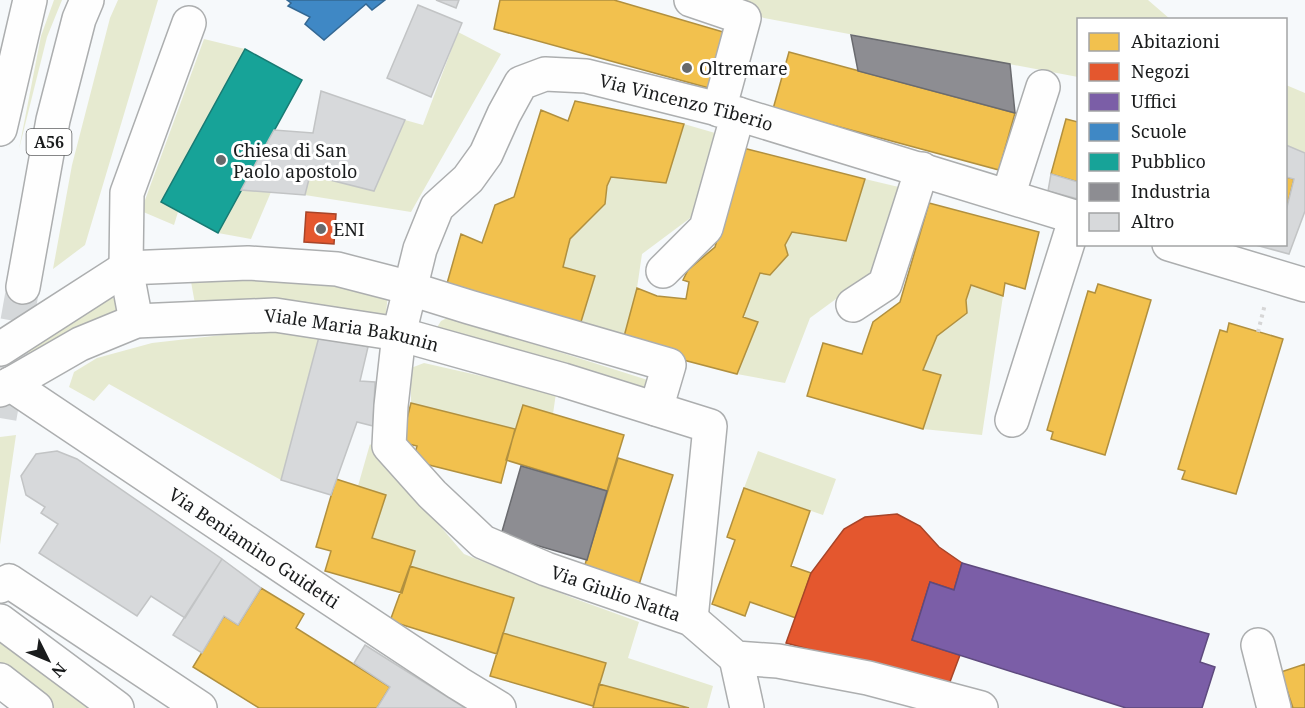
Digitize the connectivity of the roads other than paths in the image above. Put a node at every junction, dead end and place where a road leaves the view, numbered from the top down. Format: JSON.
{"nodes":[{"id":1,"x":30,"y":0,"type":"edge"},
{"id":2,"x":87,"y":0,"type":"edge"},
{"id":3,"x":691,"y":0,"type":"edge"},
{"id":4,"x":189,"y":23,"type":"dead end"},
{"id":5,"x":1043,"y":87,"type":"dead end"},
{"id":6,"x":729,"y":112,"type":"junction"},
{"id":7,"x":0,"y":129,"type":"edge"},
{"id":8,"x":922,"y":169,"type":"junction"},
{"id":9,"x":1008,"y":196,"type":"junction"},
{"id":10,"x":1077,"y":217,"type":"edge"},
{"id":11,"x":1176,"y":246,"type":"edge"},
{"id":12,"x":126,"y":268,"type":"junction"},
{"id":13,"x":663,"y":271,"type":"dead end"},
{"id":14,"x":1305,"y":285,"type":"edge"},
{"id":15,"x":22,"y":287,"type":"tunnel mouth"},
{"id":16,"x":410,"y":288,"type":"junction"},
{"id":17,"x":853,"y":305,"type":"dead end"},
{"id":18,"x":469,"y":308,"type":"junction"},
{"id":19,"x":136,"y":321,"type":"junction"},
{"id":20,"x":399,"y":334,"type":"junction"},
{"id":21,"x":0,"y":349,"type":"edge"},
{"id":22,"x":459,"y":351,"type":"junction"},
{"id":23,"x":5,"y":387,"type":"edge"},
{"id":24,"x":656,"y":409,"type":"junction"},
{"id":25,"x":1011,"y":420,"type":"dead end"},
{"id":26,"x":0,"y":586,"type":"edge"},
{"id":27,"x":691,"y":618,"type":"junction"},
{"id":28,"x":0,"y":621,"type":"edge"},
{"id":29,"x":1258,"y":645,"type":"dead end"},
{"id":30,"x":736,"y":658,"type":"junction"},
{"id":31,"x":0,"y":680,"type":"edge"},
{"id":32,"x":36,"y":708,"type":"edge"},
{"id":33,"x":117,"y":708,"type":"edge"},
{"id":34,"x":200,"y":708,"type":"edge"},
{"id":35,"x":500,"y":708,"type":"edge"},
{"id":36,"x":747,"y":708,"type":"edge"},
{"id":37,"x":981,"y":708,"type":"edge"},
{"id":38,"x":1274,"y":708,"type":"edge"}],
"edges":[{"from":1,"to":7,"type":"main road","number":"A56"},
{"from":2,"to":15,"type":"main road","number":"A56"},
{"from":3,"to":6,"type":"main road"},
{"from":4,"to":12,"type":"main road"},
{"from":5,"to":9,"type":"main road"},
{"from":6,"to":8,"type":"main road","name":"Via Vincenzo Tiberio"},
{"from":6,"to":13,"type":"main road"},
{"from":6,"to":16,"type":"main road","name":"Via Vincenzo Tiberio"},
{"from":8,"to":9,"type":"main road","name":"Via Vincenzo Tiberio"},
{"from":8,"to":17,"type":"main road"},
{"from":9,"to":10,"type":"main road","name":"Via Vincenzo Tiberio"},
{"from":10,"to":25,"type":"main road"},
{"from":11,"to":14,"type":"main road"},
{"from":12,"to":16,"type":"main road"},
{"from":12,"to":19,"type":"main road"},
{"from":12,"to":21,"type":"main road"},
{"from":16,"to":18,"type":"main road"},
{"from":16,"to":20,"type":"main road","name":"Via Vincenzo Tiberio"},
{"from":18,"to":22,"type":"main road"},
{"from":18,"to":24,"type":"main road"},
{"from":19,"to":20,"type":"main road","name":"Viale Maria Bakunin"},
{"from":19,"to":23,"type":"main road","name":"Viale Maria Bakunin"},
{"from":20,"to":22,"type":"main road","name":"Viale Maria Bakunin"},
{"from":20,"to":27,"type":"main road","name":"Via Giulio Natta"},
{"from":22,"to":24,"type":"main road","name":"Viale Maria Bakunin"},
{"from":23,"to":35,"type":"main road","name":"Via Beniamino Guidetti"},
{"from":24,"to":27,"type":"main road","name":"Viale Maria Bakunin"},
{"from":26,"to":34,"type":"main road"},
{"from":27,"to":30,"type":"main road","name":"Via Giulio Natta"},
{"from":28,"to":33,"type":"main road"},
{"from":29,"to":38,"type":"main road"},
{"from":30,"to":36,"type":"main road"},
{"from":30,"to":37,"type":"main road"},
{"from":31,"to":32,"type":"main road"}]}
